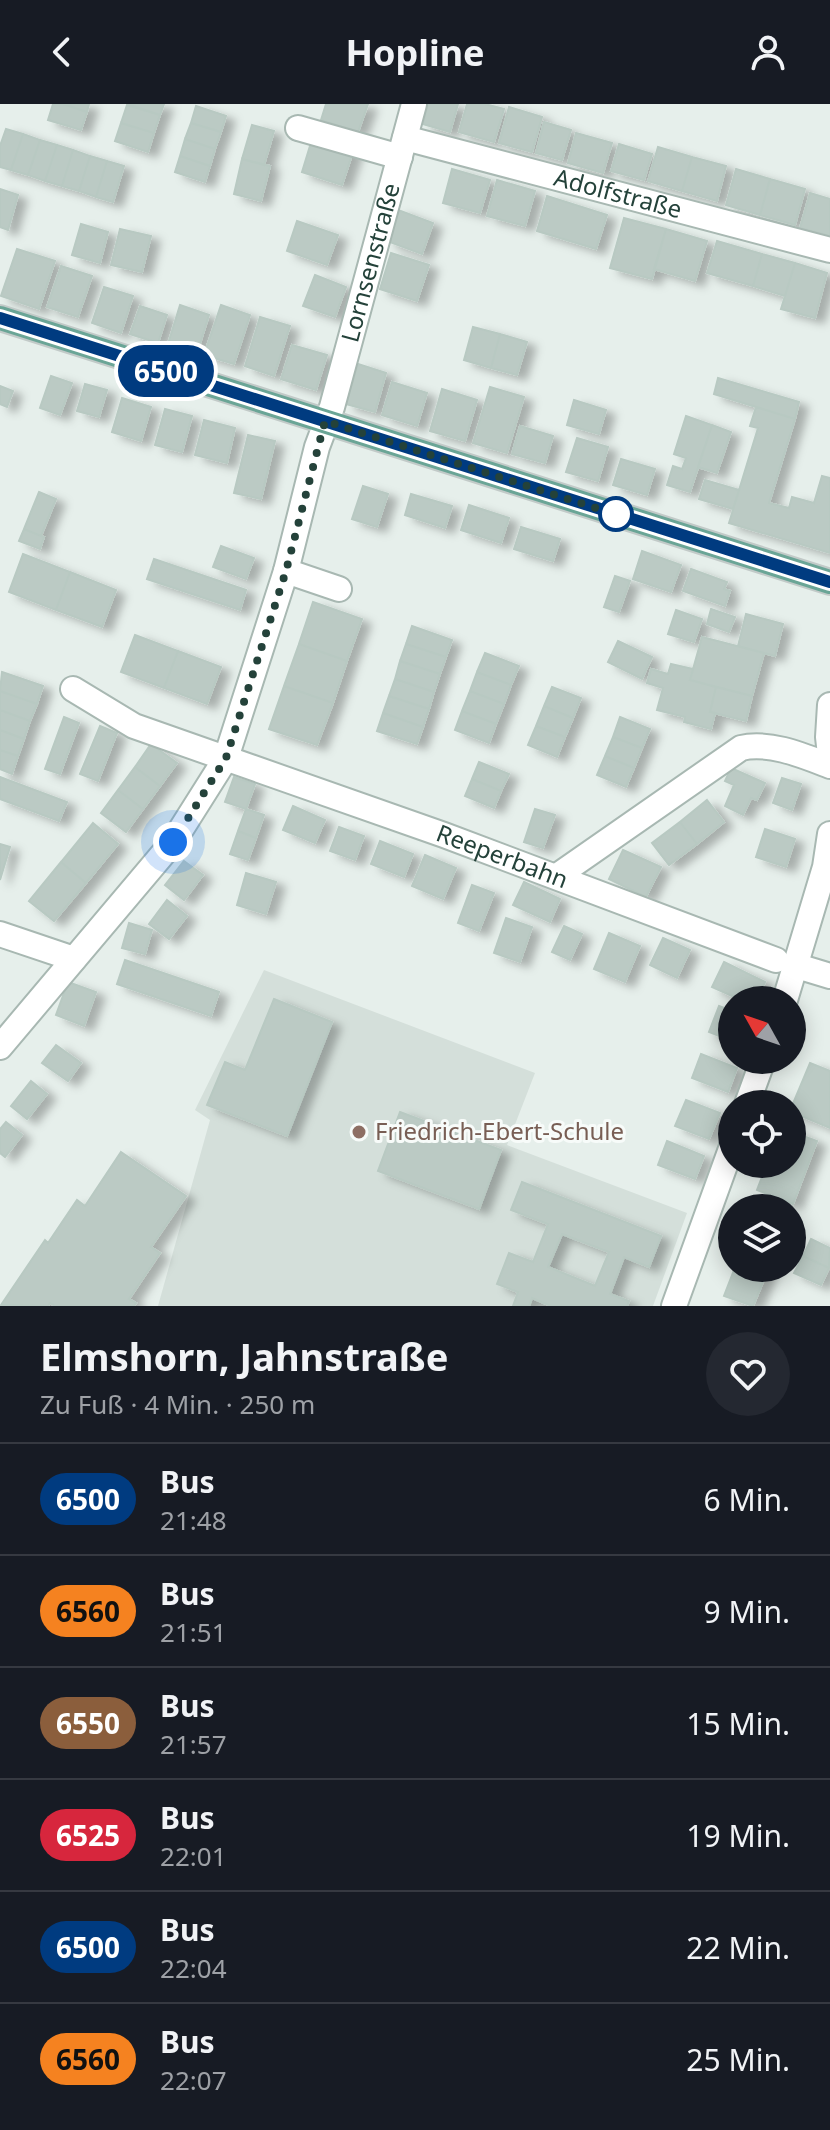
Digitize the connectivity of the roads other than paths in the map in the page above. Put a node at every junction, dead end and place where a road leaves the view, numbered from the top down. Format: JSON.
{"nodes":[{"id":1,"x":414,"y":104,"type":"edge"},
{"id":2,"x":298,"y":128,"type":"dead end"},
{"id":3,"x":402,"y":147,"type":"junction"},
{"id":4,"x":830,"y":250,"type":"edge"},
{"id":5,"x":0,"y":318,"type":"edge"},
{"id":6,"x":325,"y":421,"type":"junction"},
{"id":7,"x":286,"y":571,"type":"junction"},
{"id":8,"x":830,"y":582,"type":"edge"},
{"id":9,"x":339,"y":589,"type":"dead end"},
{"id":10,"x":73,"y":689,"type":"dead end"},
{"id":11,"x":830,"y":705,"type":"edge"},
{"id":12,"x":830,"y":755,"type":"edge"},
{"id":13,"x":226,"y":758,"type":"junction"},
{"id":14,"x":830,"y":766,"type":"edge"},
{"id":15,"x":830,"y":834,"type":"edge"},
{"id":16,"x":557,"y":876,"type":"junction"},
{"id":17,"x":0,"y":934,"type":"edge"},
{"id":18,"x":74,"y":959,"type":"junction"},
{"id":19,"x":786,"y":963,"type":"junction"},
{"id":20,"x":830,"y":976,"type":"edge"},
{"id":21,"x":785,"y":986,"type":"edge"},
{"id":22,"x":0,"y":1047,"type":"edge"},
{"id":23,"x":720,"y":1178,"type":"edge"},
{"id":24,"x":674,"y":1306,"type":"edge"}],
"edges":[{"from":1,"to":3,"type":"street","name":"Lornsenstraße"},
{"from":2,"to":3,"type":"street","name":"Adolfstraße"},
{"from":3,"to":4,"type":"street","name":"Adolfstraße"},
{"from":3,"to":6,"type":"street","name":"Lornsenstraße"},
{"from":5,"to":6,"type":"main road"},
{"from":6,"to":7,"type":"street","name":"Lornsenstraße"},
{"from":6,"to":8,"type":"main road"},
{"from":7,"to":9,"type":"street"},
{"from":7,"to":13,"type":"street","name":"Lornsenstraße"},
{"from":10,"to":13,"type":"street","name":"Reeperbahn"},
{"from":11,"to":12,"type":"street"},
{"from":13,"to":16,"type":"street","name":"Reeperbahn"},
{"from":13,"to":18,"type":"street","name":"Lornsenstraße"},
{"from":14,"to":16,"type":"street"},
{"from":15,"to":19,"type":"street"},
{"from":16,"to":19,"type":"street","name":"Reeperbahn"},
{"from":17,"to":18,"type":"street"},
{"from":18,"to":22,"type":"street","name":"Lornsenstraße"},
{"from":19,"to":20,"type":"street","name":"Reeperbahn"},
{"from":19,"to":21,"type":"street"},
{"from":23,"to":24,"type":"street"}]}
